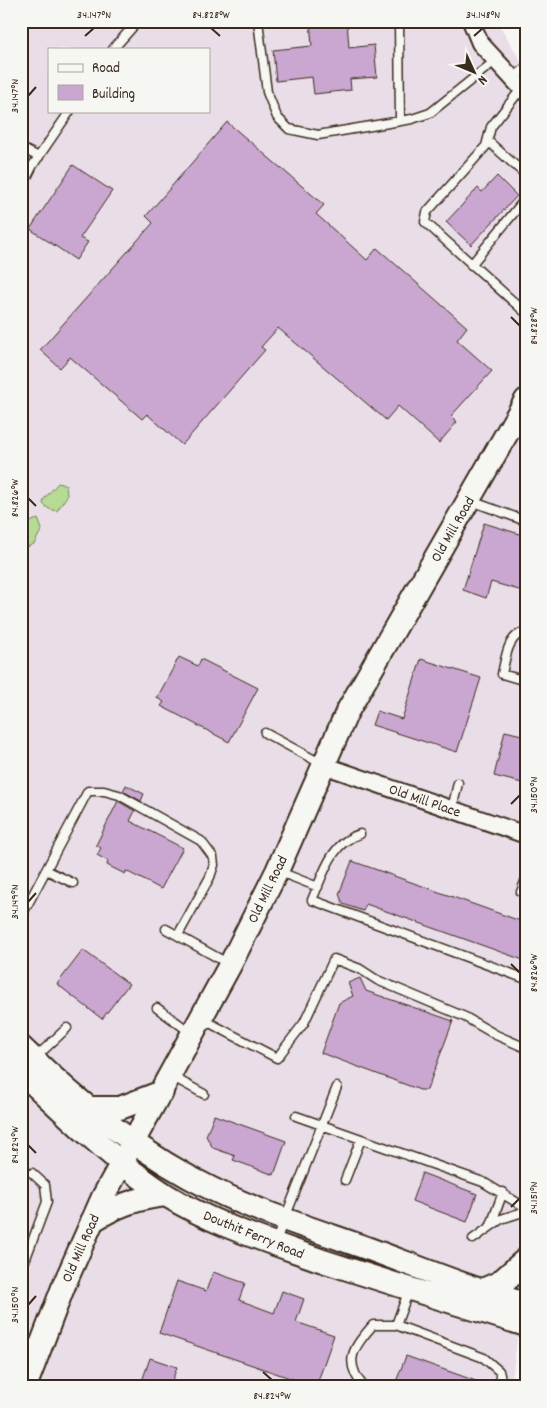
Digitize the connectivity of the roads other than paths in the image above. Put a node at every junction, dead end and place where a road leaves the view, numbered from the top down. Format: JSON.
{"nodes":[{"id":1,"x":138,"y":21,"type":"edge"},
{"id":2,"x":258,"y":21,"type":"edge"},
{"id":3,"x":399,"y":21,"type":"edge"},
{"id":4,"x":471,"y":21,"type":"edge"},
{"id":5,"x":114,"y":48,"type":"edge"},
{"id":6,"x":496,"y":60,"type":"junction"},
{"id":7,"x":526,"y":68,"type":"edge"},
{"id":8,"x":520,"y":87,"type":"edge"},
{"id":9,"x":69,"y":112,"type":"edge"},
{"id":10,"x":400,"y":120,"type":"junction"},
{"id":11,"x":488,"y":141,"type":"junction"},
{"id":12,"x":21,"y":148,"type":"edge"},
{"id":13,"x":39,"y":157,"type":"junction"},
{"id":14,"x":526,"y":175,"type":"edge"},
{"id":15,"x":21,"y":189,"type":"edge"},
{"id":16,"x":526,"y":198,"type":"edge"},
{"id":17,"x":471,"y":265,"type":"junction"},
{"id":18,"x":526,"y":313,"type":"edge"},
{"id":19,"x":526,"y":400,"type":"edge"},
{"id":20,"x":469,"y":499,"type":"junction"},
{"id":21,"x":526,"y":521,"type":"edge"},
{"id":22,"x":526,"y":631,"type":"edge"},
{"id":23,"x":526,"y":681,"type":"edge"},
{"id":24,"x":265,"y":733,"type":"dead end"},
{"id":25,"x":323,"y":765,"type":"junction"},
{"id":26,"x":458,"y":783,"type":"dead end"},
{"id":27,"x":452,"y":808,"type":"junction"},
{"id":28,"x":360,"y":834,"type":"dead end"},
{"id":29,"x":526,"y":835,"type":"edge"},
{"id":30,"x":46,"y":870,"type":"junction"},
{"id":31,"x":277,"y":871,"type":"junction"},
{"id":32,"x":526,"y":879,"type":"edge"},
{"id":33,"x":73,"y":883,"type":"dead end"},
{"id":34,"x":318,"y":887,"type":"junction"},
{"id":35,"x":521,"y":892,"type":"dead end"},
{"id":36,"x":21,"y":917,"type":"edge"},
{"id":37,"x":166,"y":929,"type":"dead end"},
{"id":38,"x":178,"y":935,"type":"junction"},
{"id":39,"x":230,"y":965,"type":"junction"},
{"id":40,"x":526,"y":979,"type":"edge"},
{"id":41,"x":157,"y":1008,"type":"dead end"},
{"id":42,"x":198,"y":1027,"type":"junction"},
{"id":43,"x":67,"y":1028,"type":"dead end"},
{"id":44,"x":525,"y":1046,"type":"edge"},
{"id":45,"x":28,"y":1072,"type":"edge"},
{"id":46,"x":167,"y":1084,"type":"junction"},
{"id":47,"x":337,"y":1087,"type":"dead end"},
{"id":48,"x":204,"y":1094,"type":"dead end"},
{"id":49,"x":88,"y":1108,"type":"junction"},
{"id":50,"x":296,"y":1116,"type":"dead end"},
{"id":51,"x":321,"y":1125,"type":"junction"},
{"id":52,"x":361,"y":1138,"type":"junction"},
{"id":53,"x":134,"y":1141,"type":"junction"},
{"id":54,"x":123,"y":1163,"type":"junction"},
{"id":55,"x":32,"y":1173,"type":"dead end"},
{"id":56,"x":345,"y":1180,"type":"dead end"},
{"id":57,"x":503,"y":1192,"type":"junction"},
{"id":58,"x":166,"y":1194,"type":"junction"},
{"id":59,"x":526,"y":1208,"type":"edge"},
{"id":60,"x":526,"y":1212,"type":"edge"},
{"id":61,"x":284,"y":1218,"type":"junction"},
{"id":62,"x":92,"y":1221,"type":"junction"},
{"id":63,"x":490,"y":1225,"type":"junction"},
{"id":64,"x":474,"y":1239,"type":"dead end"},
{"id":65,"x":274,"y":1244,"type":"junction"},
{"id":66,"x":526,"y":1261,"type":"edge"},
{"id":67,"x":21,"y":1271,"type":"edge"},
{"id":68,"x":414,"y":1278,"type":"junction"},
{"id":69,"x":484,"y":1292,"type":"junction"},
{"id":70,"x":526,"y":1304,"type":"edge"},
{"id":71,"x":396,"y":1324,"type":"junction"},
{"id":72,"x":526,"y":1325,"type":"edge"},
{"id":73,"x":30,"y":1344,"type":"edge"},
{"id":74,"x":25,"y":1387,"type":"edge"},
{"id":75,"x":364,"y":1387,"type":"edge"},
{"id":76,"x":503,"y":1387,"type":"edge"}],
"edges":[{"from":1,"to":5,"type":"lane"},
{"from":2,"to":10,"type":"lane"},
{"from":3,"to":10,"type":"lane"},
{"from":4,"to":6,"type":"street"},
{"from":6,"to":8,"type":"street"},
{"from":6,"to":10,"type":"lane"},
{"from":7,"to":8,"type":"lane"},
{"from":8,"to":11,"type":"lane"},
{"from":9,"to":13,"type":"lane"},
{"from":11,"to":14,"type":"lane"},
{"from":11,"to":17,"type":"lane"},
{"from":12,"to":13,"type":"lane"},
{"from":13,"to":15,"type":"lane"},
{"from":16,"to":17,"type":"lane"},
{"from":17,"to":18,"type":"lane"},
{"from":19,"to":20,"type":"street","name":"Old Mill Road"},
{"from":20,"to":21,"type":"lane"},
{"from":20,"to":25,"type":"street","name":"Old Mill Road"},
{"from":22,"to":23,"type":"lane"},
{"from":24,"to":25,"type":"lane"},
{"from":25,"to":27,"type":"street","name":"Old Mill Place"},
{"from":25,"to":31,"type":"street","name":"Old Mill Road"},
{"from":26,"to":27,"type":"lane"},
{"from":27,"to":29,"type":"street","name":"Old Mill Place"},
{"from":28,"to":34,"type":"lane"},
{"from":30,"to":33,"type":"lane"},
{"from":30,"to":36,"type":"lane"},
{"from":30,"to":38,"type":"lane"},
{"from":31,"to":34,"type":"lane"},
{"from":31,"to":39,"type":"street","name":"Old Mill Road"},
{"from":32,"to":35,"type":"lane"},
{"from":34,"to":40,"type":"lane"},
{"from":37,"to":38,"type":"lane"},
{"from":38,"to":39,"type":"lane"},
{"from":39,"to":42,"type":"street","name":"Old Mill Road"},
{"from":41,"to":42,"type":"lane"},
{"from":42,"to":44,"type":"lane"},
{"from":42,"to":46,"type":"street","name":"Old Mill Road"},
{"from":43,"to":45,"type":"lane"},
{"from":45,"to":49,"type":"street","name":"Douthit Ferry Road"},
{"from":45,"to":54,"type":"street","name":"Douthit Ferry Road"},
{"from":46,"to":48,"type":"lane"},
{"from":46,"to":49,"type":"street"},
{"from":46,"to":53,"type":"street","name":"Old Mill Road"},
{"from":47,"to":51,"type":"lane"},
{"from":49,"to":53,"type":"street","name":"Douthit Ferry Road"},
{"from":50,"to":51,"type":"lane"},
{"from":51,"to":52,"type":"lane"},
{"from":51,"to":61,"type":"lane"},
{"from":52,"to":56,"type":"lane"},
{"from":52,"to":57,"type":"lane"},
{"from":53,"to":54,"type":"street","name":"Old Mill Road"},
{"from":53,"to":61,"type":"street","name":"Douthit Ferry Road"},
{"from":54,"to":58,"type":"street","name":"Douthit Ferry Road"},
{"from":54,"to":62,"type":"street","name":"Old Mill Road"},
{"from":55,"to":67,"type":"lane"},
{"from":57,"to":59,"type":"lane"},
{"from":57,"to":63,"type":"lane"},
{"from":58,"to":62,"type":"street"},
{"from":58,"to":65,"type":"street","name":"Douthit Ferry Road"},
{"from":60,"to":63,"type":"lane"},
{"from":61,"to":65,"type":"lane"},
{"from":61,"to":68,"type":"street","name":"Douthit Ferry Road"},
{"from":62,"to":73,"type":"street","name":"Old Mill Road"},
{"from":63,"to":64,"type":"lane"},
{"from":65,"to":68,"type":"street","name":"Douthit Ferry Road"},
{"from":66,"to":69,"type":"main road"},
{"from":68,"to":69,"type":"street","name":"Douthit Ferry Road"},
{"from":68,"to":71,"type":"lane"},
{"from":68,"to":72,"type":"street","name":"Douthit Ferry Road"},
{"from":69,"to":70,"type":"street","name":"Douthit Ferry Road"},
{"from":71,"to":75,"type":"lane"},
{"from":71,"to":76,"type":"lane"},
{"from":73,"to":74,"type":"street","name":"Old Mill Road"}]}
